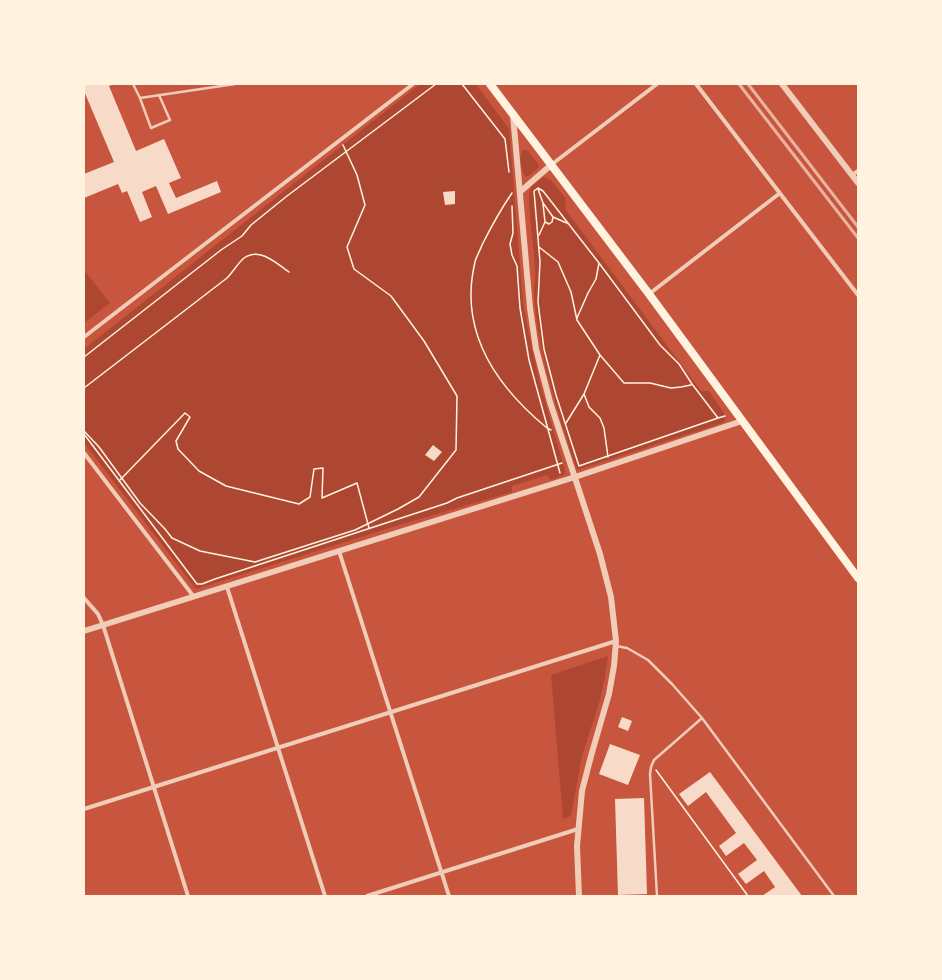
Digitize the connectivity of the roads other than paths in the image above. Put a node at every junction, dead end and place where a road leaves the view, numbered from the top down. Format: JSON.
{"nodes":[{"id":1,"x":133,"y":84,"type":"edge"},
{"id":2,"x":235,"y":84,"type":"edge"},
{"id":3,"x":413,"y":84,"type":"edge"},
{"id":4,"x":490,"y":84,"type":"edge"},
{"id":5,"x":657,"y":84,"type":"edge"},
{"id":6,"x":696,"y":84,"type":"edge"},
{"id":7,"x":782,"y":84,"type":"edge"},
{"id":8,"x":159,"y":95,"type":"junction"},
{"id":9,"x":140,"y":98,"type":"junction"},
{"id":10,"x":513,"y":113,"type":"junction"},
{"id":11,"x":552,"y":165,"type":"junction"},
{"id":12,"x":858,"y":171,"type":"edge"},
{"id":13,"x":852,"y":175,"type":"junction"},
{"id":14,"x":858,"y":183,"type":"edge"},
{"id":15,"x":520,"y":191,"type":"junction"},
{"id":16,"x":780,"y":193,"type":"junction"},
{"id":17,"x":649,"y":294,"type":"junction"},
{"id":18,"x":858,"y":295,"type":"edge"},
{"id":19,"x":84,"y":337,"type":"edge"},
{"id":20,"x":742,"y":421,"type":"junction"},
{"id":21,"x":84,"y":453,"type":"edge"},
{"id":22,"x":575,"y":477,"type":"junction"},
{"id":23,"x":340,"y":551,"type":"junction"},
{"id":24,"x":858,"y":578,"type":"edge"},
{"id":25,"x":227,"y":587,"type":"junction"},
{"id":26,"x":194,"y":597,"type":"junction"},
{"id":27,"x":84,"y":598,"type":"edge"},
{"id":28,"x":103,"y":625,"type":"junction"},
{"id":29,"x":84,"y":632,"type":"edge"},
{"id":30,"x":616,"y":644,"type":"junction"},
{"id":31,"x":391,"y":713,"type":"junction"},
{"id":32,"x":702,"y":718,"type":"junction"},
{"id":33,"x":278,"y":748,"type":"junction"},
{"id":34,"x":153,"y":788,"type":"junction"},
{"id":35,"x":84,"y":809,"type":"edge"},
{"id":36,"x":578,"y":829,"type":"junction"},
{"id":37,"x":442,"y":872,"type":"junction"},
{"id":38,"x":188,"y":896,"type":"edge"},
{"id":39,"x":325,"y":896,"type":"edge"},
{"id":40,"x":367,"y":896,"type":"edge"},
{"id":41,"x":449,"y":896,"type":"edge"},
{"id":42,"x":579,"y":896,"type":"edge"},
{"id":43,"x":657,"y":896,"type":"edge"},
{"id":44,"x":834,"y":896,"type":"edge"}],
"edges":[{"from":1,"to":9,"type":"lane"},
{"from":2,"to":8,"type":"lane"},
{"from":3,"to":19,"type":"street"},
{"from":4,"to":10,"type":"main road"},
{"from":5,"to":11,"type":"street"},
{"from":6,"to":16,"type":"street"},
{"from":7,"to":13,"type":"street"},
{"from":8,"to":9,"type":"lane"},
{"from":8,"to":9,"type":"lane"},
{"from":10,"to":11,"type":"main road"},
{"from":10,"to":15,"type":"street"},
{"from":11,"to":15,"type":"street"},
{"from":11,"to":17,"type":"main road"},
{"from":12,"to":13,"type":"street"},
{"from":13,"to":14,"type":"street"},
{"from":15,"to":22,"type":"street"},
{"from":16,"to":17,"type":"street"},
{"from":16,"to":18,"type":"street"},
{"from":17,"to":20,"type":"main road"},
{"from":20,"to":22,"type":"street"},
{"from":20,"to":24,"type":"main road"},
{"from":21,"to":26,"type":"street"},
{"from":22,"to":23,"type":"street"},
{"from":22,"to":30,"type":"street"},
{"from":23,"to":25,"type":"street"},
{"from":23,"to":31,"type":"street"},
{"from":25,"to":26,"type":"street"},
{"from":25,"to":33,"type":"street"},
{"from":26,"to":28,"type":"street"},
{"from":27,"to":28,"type":"street"},
{"from":28,"to":29,"type":"street"},
{"from":28,"to":34,"type":"street"},
{"from":30,"to":31,"type":"street"},
{"from":30,"to":32,"type":"lane"},
{"from":30,"to":36,"type":"street"},
{"from":31,"to":33,"type":"street"},
{"from":31,"to":37,"type":"street"},
{"from":32,"to":43,"type":"lane"},
{"from":32,"to":44,"type":"lane"},
{"from":33,"to":34,"type":"street"},
{"from":33,"to":39,"type":"street"},
{"from":34,"to":35,"type":"street"},
{"from":34,"to":38,"type":"street"},
{"from":36,"to":37,"type":"street"},
{"from":36,"to":42,"type":"street"},
{"from":37,"to":40,"type":"street"},
{"from":37,"to":41,"type":"street"}]}
